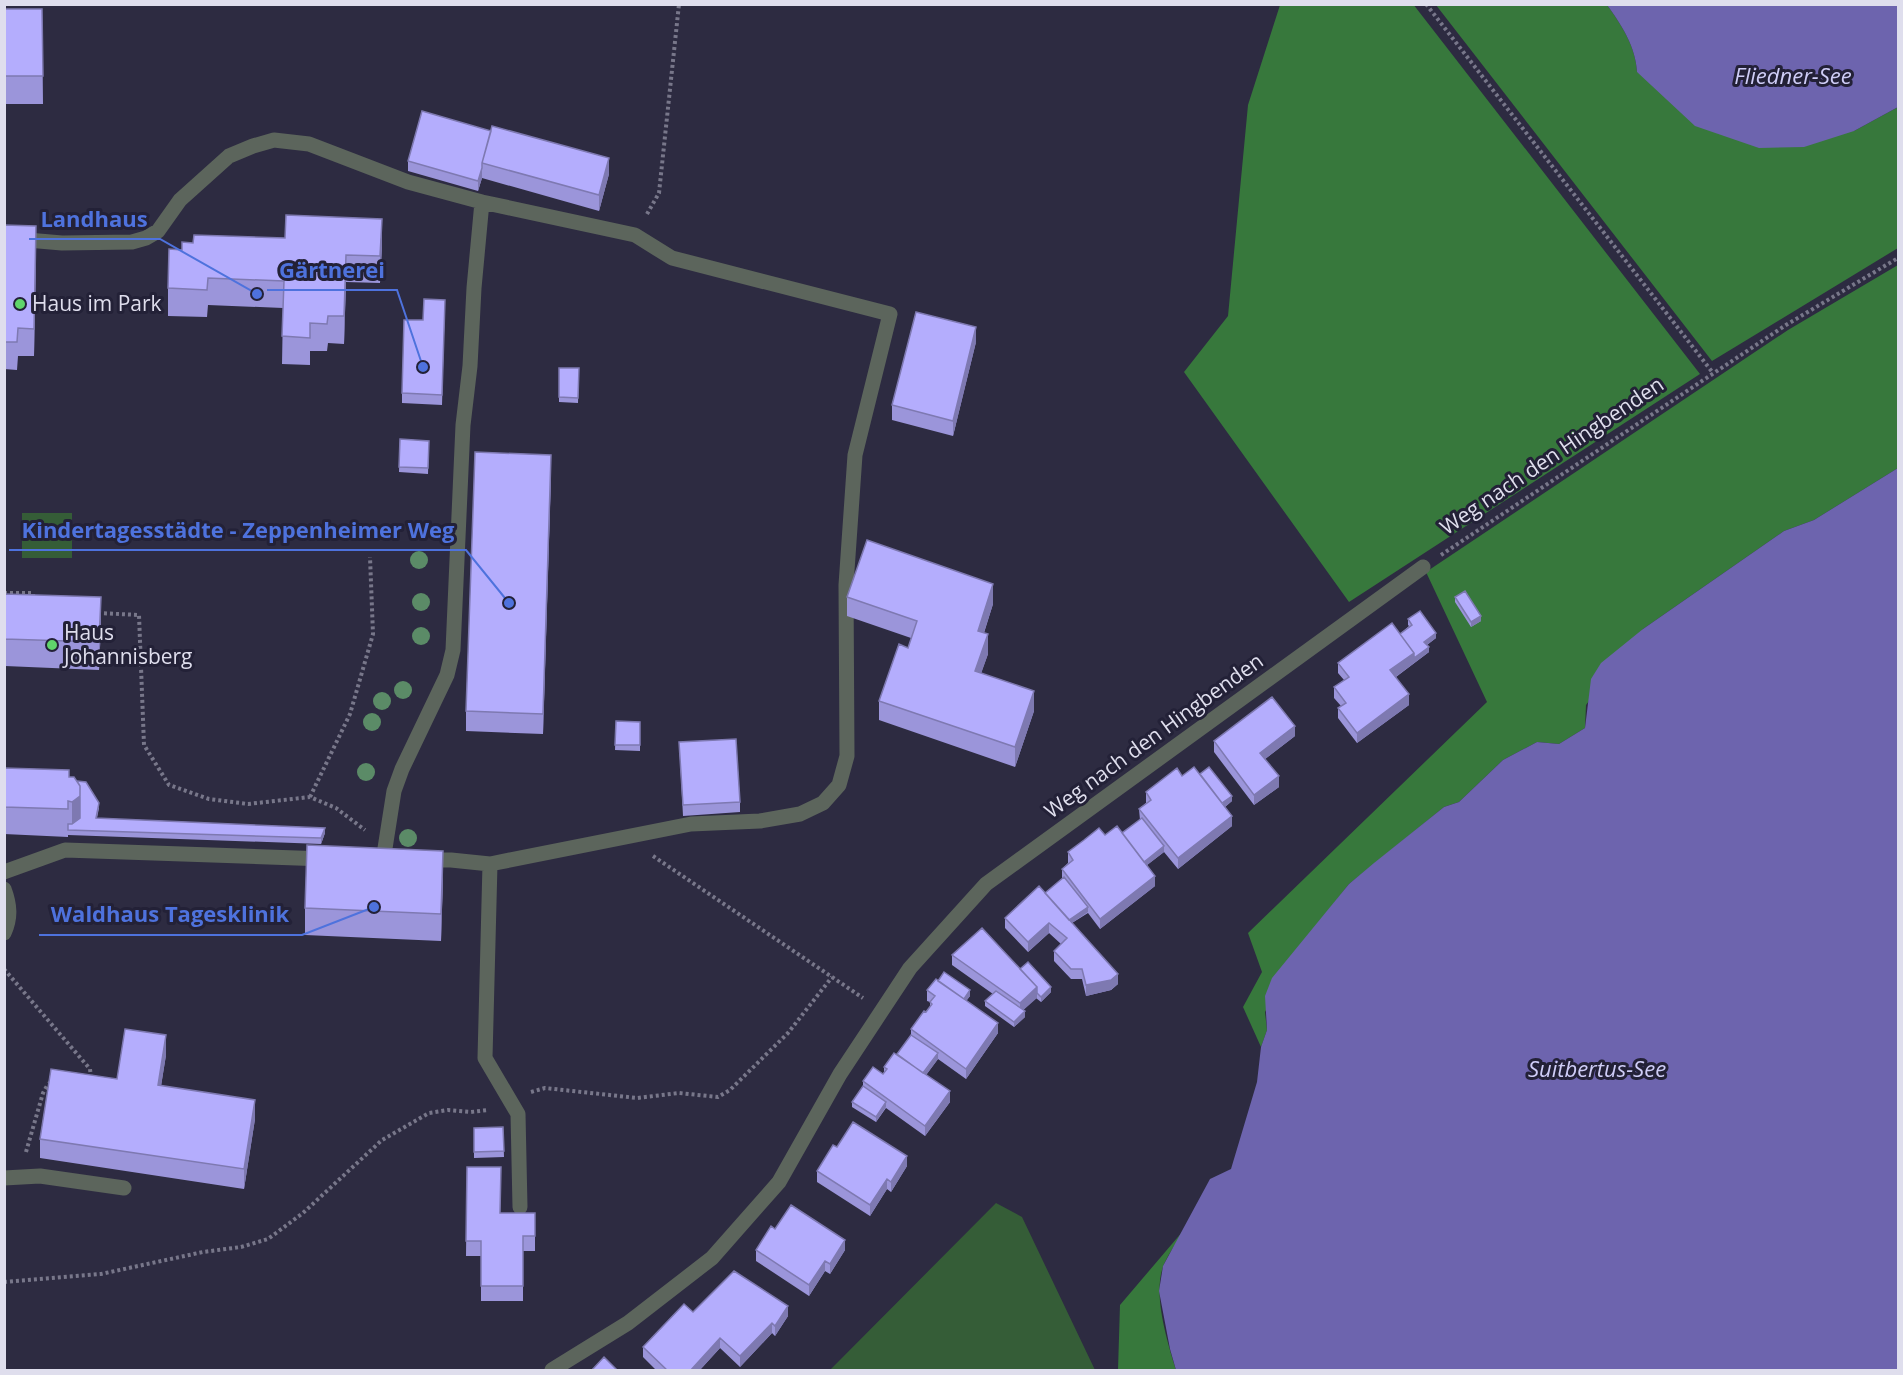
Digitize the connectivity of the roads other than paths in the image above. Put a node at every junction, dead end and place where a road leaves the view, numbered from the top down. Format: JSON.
{"nodes":[{"id":1,"x":482,"y":202,"type":"junction"},
{"id":2,"x":4,"y":238,"type":"edge"},
{"id":3,"x":1423,"y":567,"type":"road end"},
{"id":4,"x":337,"y":859,"type":"edge"},
{"id":5,"x":490,"y":864,"type":"junction"},
{"id":6,"x":4,"y":872,"type":"edge"},
{"id":7,"x":4,"y":890,"type":"edge"},
{"id":8,"x":4,"y":933,"type":"edge"},
{"id":9,"x":4,"y":1178,"type":"edge"},
{"id":10,"x":124,"y":1188,"type":"dead end"},
{"id":11,"x":520,"y":1207,"type":"dead end"},
{"id":12,"x":552,"y":1371,"type":"edge"}],
"edges":[{"from":1,"to":2,"type":"street"},
{"from":1,"to":5,"type":"street"},
{"from":1,"to":5,"type":"street"},
{"from":3,"to":12,"type":"street","name":"Weg nach den Hingbenden"},
{"from":4,"to":6,"type":"street"},
{"from":5,"to":11,"type":"street"},
{"from":7,"to":8,"type":"street"},
{"from":9,"to":10,"type":"street"}]}
